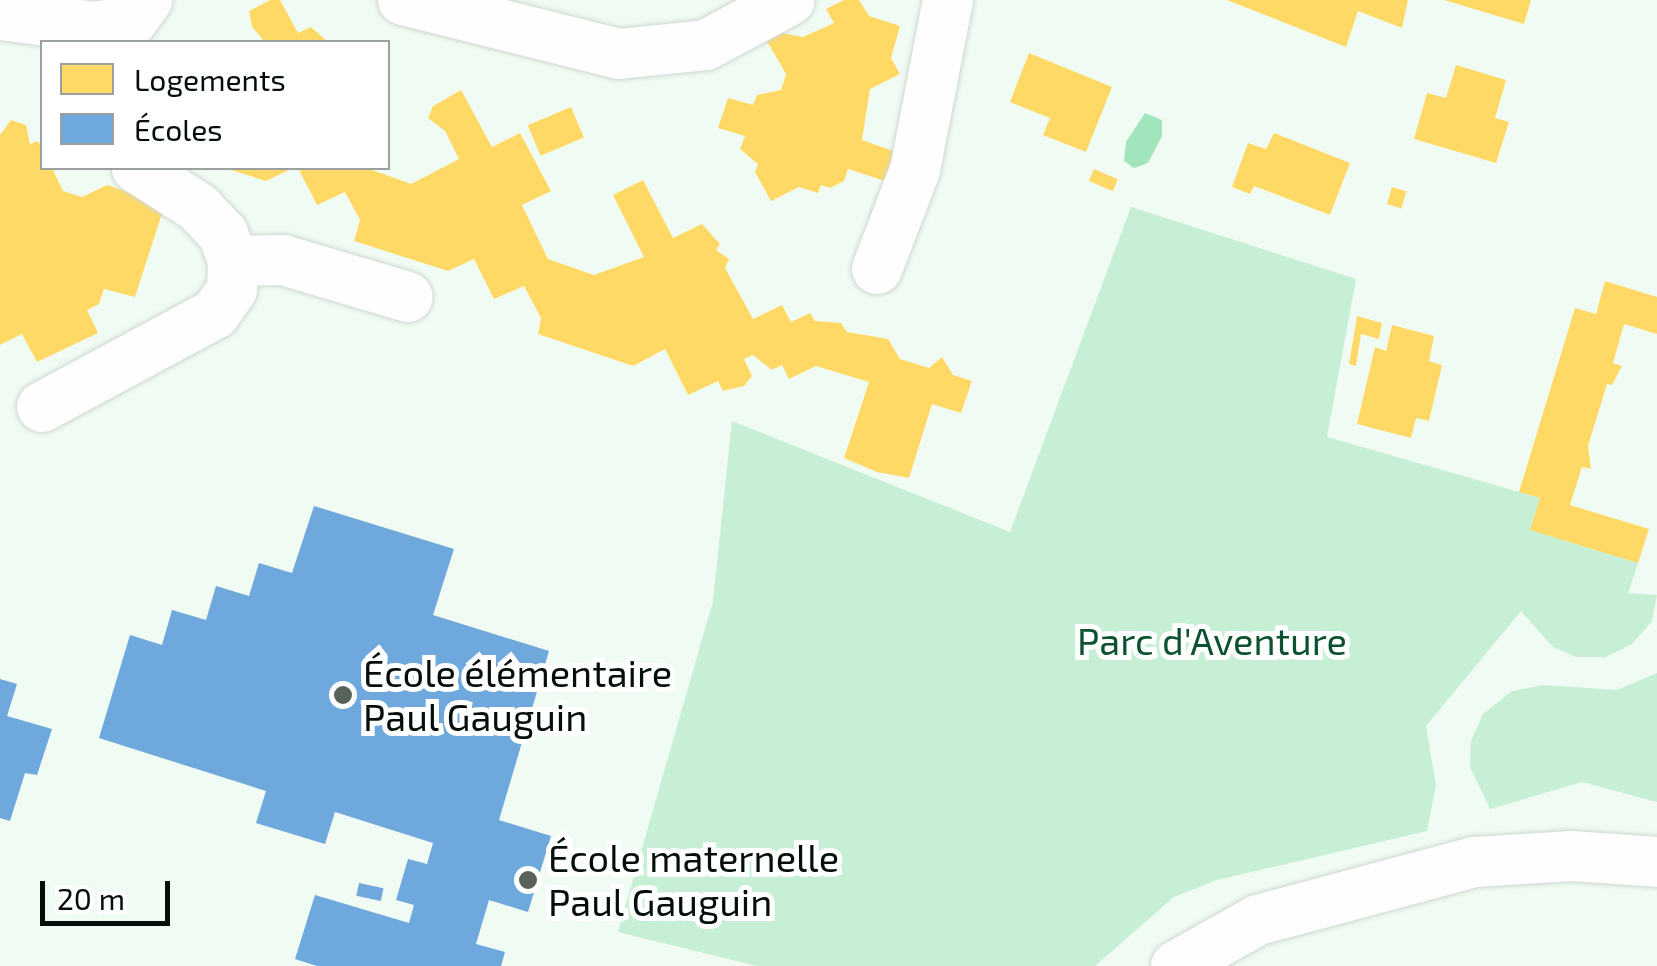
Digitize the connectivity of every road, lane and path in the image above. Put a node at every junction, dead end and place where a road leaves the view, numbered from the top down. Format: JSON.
{"nodes":[{"id":1,"x":403,"y":0,"type":"edge"},
{"id":2,"x":790,"y":0,"type":"edge"},
{"id":3,"x":948,"y":0,"type":"edge"},
{"id":4,"x":0,"y":15,"type":"edge"},
{"id":5,"x":128,"y":22,"type":"edge"},
{"id":6,"x":140,"y":170,"type":"edge"},
{"id":7,"x":234,"y":261,"type":"junction"},
{"id":8,"x":877,"y":269,"type":"dead end"},
{"id":9,"x":408,"y":297,"type":"dead end"},
{"id":10,"x":42,"y":407,"type":"dead end"},
{"id":11,"x":1657,"y":862,"type":"edge"},
{"id":12,"x":1176,"y":966,"type":"edge"}],
"edges":[{"from":1,"to":2,"type":"street"},
{"from":3,"to":8,"type":"street"},
{"from":4,"to":5,"type":"street"},
{"from":6,"to":7,"type":"street"},
{"from":7,"to":9,"type":"street"},
{"from":7,"to":10,"type":"street"},
{"from":11,"to":12,"type":"street"}]}
